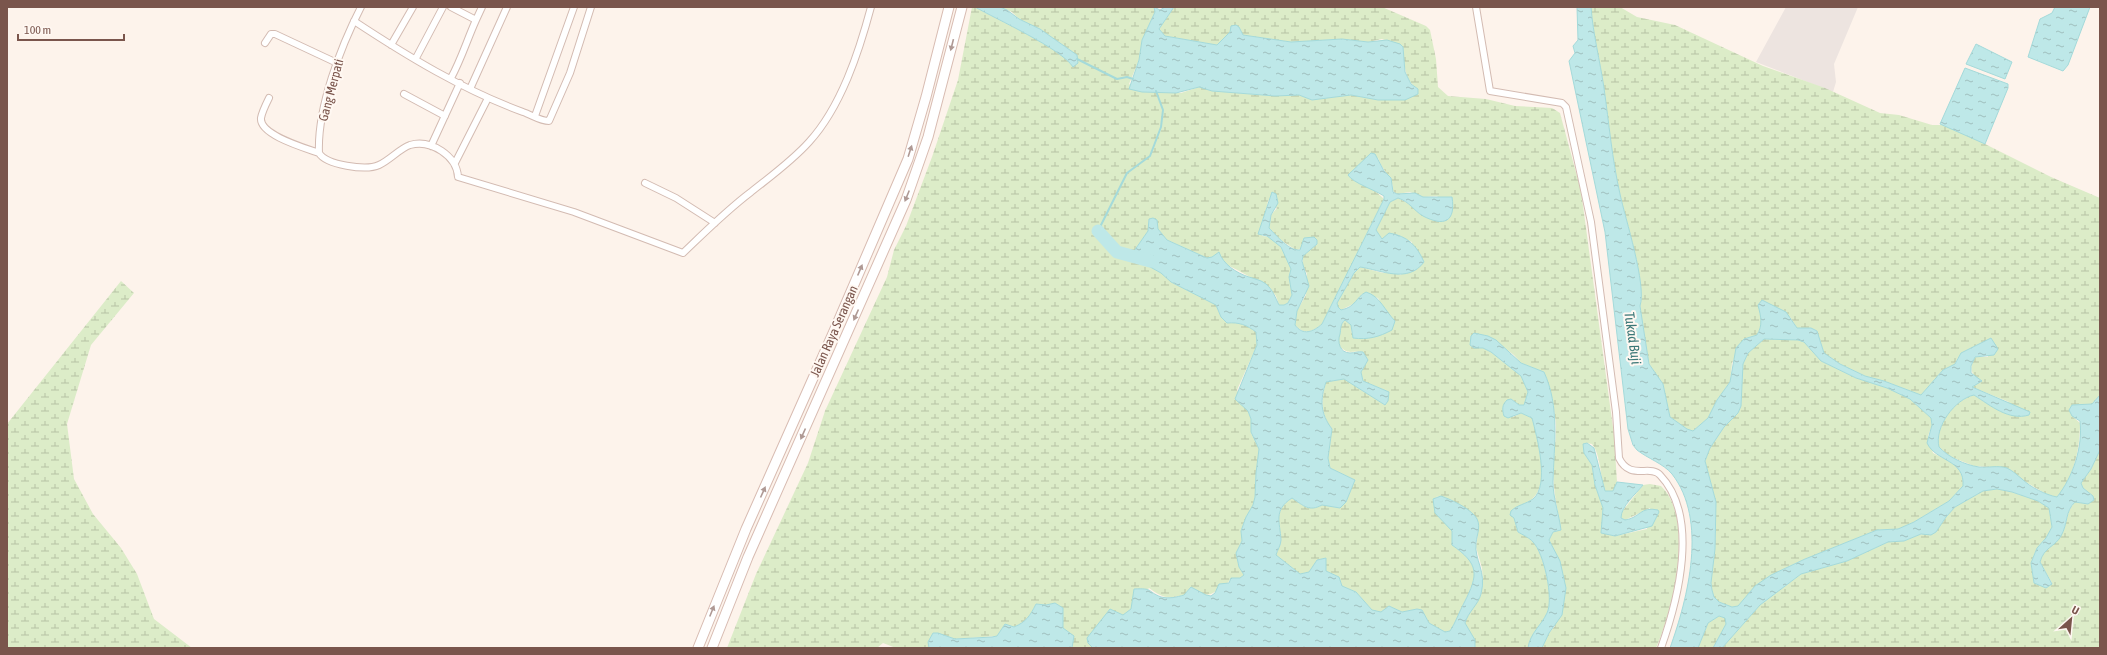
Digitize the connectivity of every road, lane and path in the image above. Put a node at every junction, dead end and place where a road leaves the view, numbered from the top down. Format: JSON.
{"nodes":[{"id":1,"x":362,"y":7,"type":"edge"},
{"id":2,"x":413,"y":7,"type":"edge"},
{"id":3,"x":443,"y":7,"type":"edge"},
{"id":4,"x":451,"y":7,"type":"edge"},
{"id":5,"x":482,"y":7,"type":"edge"},
{"id":6,"x":507,"y":7,"type":"edge"},
{"id":7,"x":574,"y":7,"type":"edge"},
{"id":8,"x":591,"y":7,"type":"edge"},
{"id":9,"x":871,"y":7,"type":"edge"},
{"id":10,"x":949,"y":7,"type":"edge"},
{"id":11,"x":962,"y":7,"type":"edge"},
{"id":12,"x":1476,"y":7,"type":"edge"},
{"id":13,"x":476,"y":20,"type":"junction"},
{"id":14,"x":354,"y":21,"type":"junction"},
{"id":15,"x":265,"y":43,"type":"dead end"},
{"id":16,"x":391,"y":45,"type":"junction"},
{"id":17,"x":416,"y":58,"type":"junction"},
{"id":18,"x":337,"y":63,"type":"junction"},
{"id":19,"x":451,"y":78,"type":"junction"},
{"id":20,"x":460,"y":84,"type":"junction"},
{"id":21,"x":470,"y":89,"type":"junction"},
{"id":22,"x":404,"y":94,"type":"dead end"},
{"id":23,"x":269,"y":98,"type":"dead end"},
{"id":24,"x":488,"y":98,"type":"junction"},
{"id":25,"x":445,"y":116,"type":"junction"},
{"id":26,"x":535,"y":116,"type":"junction"},
{"id":27,"x":431,"y":146,"type":"junction"},
{"id":28,"x":319,"y":153,"type":"junction"},
{"id":29,"x":455,"y":163,"type":"junction"},
{"id":30,"x":645,"y":183,"type":"dead end"},
{"id":31,"x":715,"y":223,"type":"junction"},
{"id":32,"x":736,"y":552,"type":"junction"},
{"id":33,"x":748,"y":557,"type":"junction"},
{"id":34,"x":698,"y":648,"type":"edge"},
{"id":35,"x":712,"y":648,"type":"edge"},
{"id":36,"x":1661,"y":648,"type":"edge"}],
"edges":[{"from":1,"to":14,"type":"street","name":"Gang Merpati"},
{"from":2,"to":16,"type":"street"},
{"from":3,"to":17,"type":"street"},
{"from":4,"to":13,"type":"street"},
{"from":5,"to":13,"type":"street"},
{"from":6,"to":21,"type":"street"},
{"from":7,"to":26,"type":"street"},
{"from":8,"to":26,"type":"street"},
{"from":9,"to":31,"type":"street"},
{"from":32,"to":10,"type":"street","name":"Jalan Raya Serangan","one_way":true},
{"from":11,"to":33,"type":"street","name":"Jalan Raya Serangan","one_way":true},
{"from":12,"to":36,"type":"street"},
{"from":13,"to":19,"type":"street"},
{"from":14,"to":16,"type":"street"},
{"from":14,"to":18,"type":"street","name":"Gang Merpati"},
{"from":15,"to":18,"type":"street"},
{"from":16,"to":17,"type":"street"},
{"from":17,"to":19,"type":"street"},
{"from":18,"to":28,"type":"street","name":"Gang Merpati"},
{"from":19,"to":20,"type":"street"},
{"from":20,"to":21,"type":"street"},
{"from":20,"to":25,"type":"street"},
{"from":21,"to":24,"type":"street"},
{"from":22,"to":25,"type":"street"},
{"from":23,"to":28,"type":"street"},
{"from":24,"to":26,"type":"street"},
{"from":24,"to":29,"type":"street"},
{"from":25,"to":27,"type":"street"},
{"from":27,"to":28,"type":"street"},
{"from":27,"to":29,"type":"street"},
{"from":29,"to":31,"type":"street"},
{"from":30,"to":31,"type":"street"},
{"from":32,"to":33,"type":"street"},
{"from":34,"to":32,"type":"street","name":"Jalan Raya Serangan","one_way":true},
{"from":33,"to":35,"type":"street","name":"Jalan Raya Serangan"}]}
